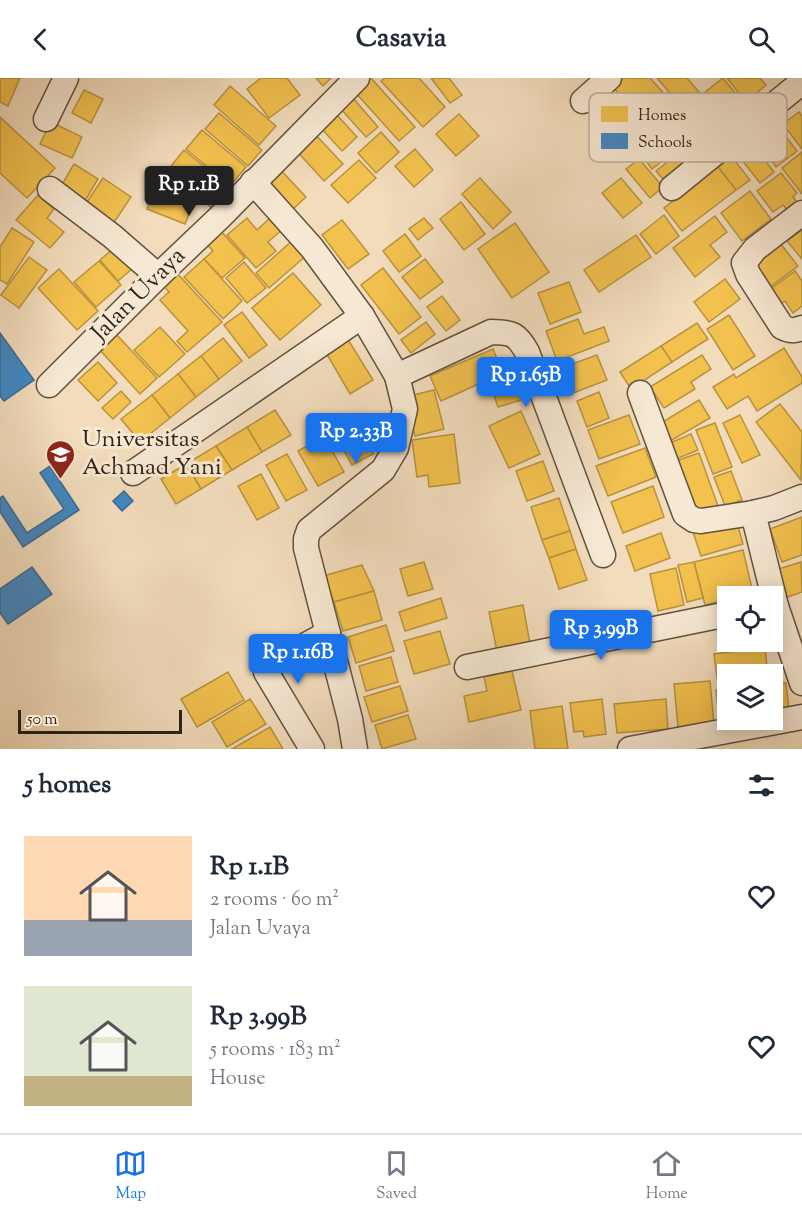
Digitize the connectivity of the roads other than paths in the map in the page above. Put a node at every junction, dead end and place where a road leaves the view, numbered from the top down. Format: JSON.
{"nodes":[{"id":1,"x":66,"y":78,"type":"edge"},
{"id":2,"x":357,"y":78,"type":"edge"},
{"id":3,"x":609,"y":78,"type":"edge"},
{"id":4,"x":802,"y":82,"type":"edge"},
{"id":5,"x":592,"y":93,"type":"edge"},
{"id":6,"x":787,"y":94,"type":"edge"},
{"id":7,"x":589,"y":96,"type":"edge"},
{"id":8,"x":583,"y":101,"type":"dead end"},
{"id":9,"x":46,"y":119,"type":"dead end"},
{"id":10,"x":704,"y":162,"type":"edge"},
{"id":11,"x":253,"y":182,"type":"junction"},
{"id":12,"x":672,"y":188,"type":"dead end"},
{"id":13,"x":50,"y":189,"type":"dead end"},
{"id":14,"x":802,"y":213,"type":"edge"},
{"id":15,"x":158,"y":276,"type":"junction"},
{"id":16,"x":362,"y":316,"type":"junction"},
{"id":17,"x":802,"y":328,"type":"edge"},
{"id":18,"x":398,"y":376,"type":"junction"},
{"id":19,"x":49,"y":385,"type":"dead end"},
{"id":20,"x":640,"y":393,"type":"dead end"},
{"id":21,"x":133,"y":473,"type":"dead end"},
{"id":22,"x":802,"y":497,"type":"edge"},
{"id":23,"x":753,"y":513,"type":"junction"},
{"id":24,"x":603,"y":555,"type":"dead end"},
{"id":25,"x":769,"y":586,"type":"edge"},
{"id":26,"x":717,"y":616,"type":"edge"},
{"id":27,"x":783,"y":631,"type":"edge"},
{"id":28,"x":328,"y":633,"type":"junction"},
{"id":29,"x":467,"y":667,"type":"dead end"},
{"id":30,"x":802,"y":683,"type":"edge"},
{"id":31,"x":802,"y":717,"type":"edge"},
{"id":32,"x":312,"y":749,"type":"edge"},
{"id":33,"x":355,"y":749,"type":"edge"},
{"id":34,"x":630,"y":749,"type":"edge"}],
"edges":[{"from":1,"to":9,"type":"street"},
{"from":2,"to":11,"type":"street","name":"Jalan Uvaya"},
{"from":3,"to":5,"type":"street"},
{"from":4,"to":6,"type":"street"},
{"from":7,"to":8,"type":"street"},
{"from":10,"to":12,"type":"street"},
{"from":11,"to":15,"type":"street","name":"Jalan Uvaya"},
{"from":11,"to":16,"type":"street"},
{"from":13,"to":15,"type":"street"},
{"from":14,"to":17,"type":"street"},
{"from":15,"to":19,"type":"street","name":"Jalan Uvaya"},
{"from":16,"to":18,"type":"street"},
{"from":16,"to":21,"type":"street"},
{"from":18,"to":24,"type":"street"},
{"from":18,"to":28,"type":"street"},
{"from":20,"to":23,"type":"street"},
{"from":22,"to":23,"type":"street"},
{"from":23,"to":25,"type":"street"},
{"from":26,"to":29,"type":"street"},
{"from":27,"to":30,"type":"street"},
{"from":28,"to":32,"type":"street"},
{"from":28,"to":33,"type":"street"},
{"from":31,"to":34,"type":"street"}]}
